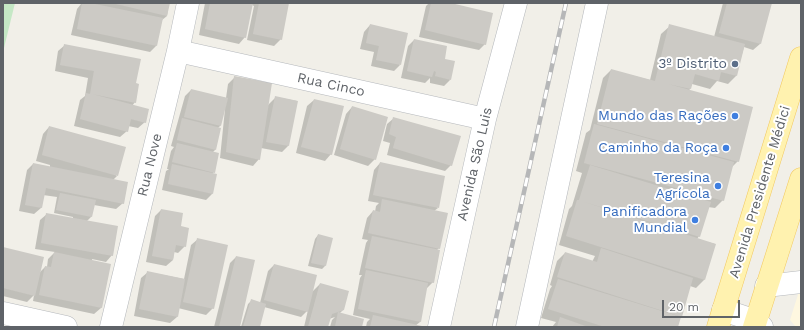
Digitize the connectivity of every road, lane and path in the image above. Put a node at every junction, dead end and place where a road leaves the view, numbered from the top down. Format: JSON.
{"nodes":[{"id":1,"x":188,"y":3,"type":"edge"},
{"id":2,"x":516,"y":3,"type":"edge"},
{"id":3,"x":597,"y":3,"type":"edge"},
{"id":4,"x":178,"y":51,"type":"junction"},
{"id":5,"x":801,"y":58,"type":"edge"},
{"id":6,"x":485,"y":119,"type":"junction"},
{"id":7,"x":801,"y":179,"type":"edge"},
{"id":8,"x":801,"y":282,"type":"edge"},
{"id":9,"x":766,"y":286,"type":"junction"},
{"id":10,"x":3,"y":313,"type":"edge"},
{"id":11,"x":721,"y":318,"type":"edge"},
{"id":12,"x":758,"y":325,"type":"edge"},
{"id":13,"x":66,"y":327,"type":"edge"},
{"id":14,"x":111,"y":327,"type":"edge"},
{"id":15,"x":439,"y":327,"type":"edge"},
{"id":16,"x":527,"y":327,"type":"edge"}],
"edges":[{"from":1,"to":4,"type":"street","name":"Rua Nove"},
{"from":2,"to":6,"type":"street","name":"Avenida São Luis"},
{"from":3,"to":16,"type":"street"},
{"from":4,"to":6,"type":"street","name":"Rua Cinco"},
{"from":4,"to":14,"type":"street","name":"Rua Nove"},
{"from":5,"to":11,"type":"main road","name":"Avenida Presidente Médici"},
{"from":6,"to":15,"type":"street","name":"Avenida São Luis"},
{"from":7,"to":9,"type":"main road"},
{"from":8,"to":9,"type":"street"},
{"from":9,"to":12,"type":"main road"},
{"from":10,"to":13,"type":"street"},
{"from":11,"to":12,"type":"street"}]}
